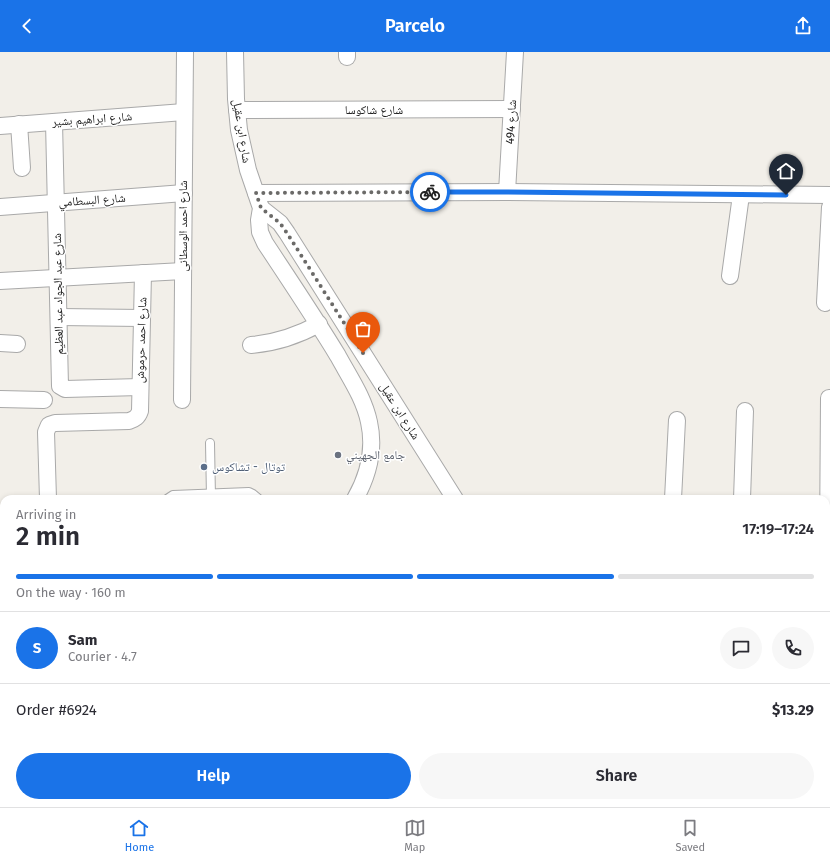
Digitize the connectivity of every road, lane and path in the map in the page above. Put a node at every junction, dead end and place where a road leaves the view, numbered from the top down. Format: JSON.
{"nodes":[{"id":1,"x":185,"y":52,"type":"edge"},
{"id":2,"x":235,"y":52,"type":"edge"},
{"id":3,"x":515,"y":52,"type":"edge"},
{"id":4,"x":512,"y":109,"type":"junction"},
{"id":5,"x":237,"y":110,"type":"junction"},
{"id":6,"x":184,"y":112,"type":"junction"},
{"id":7,"x":54,"y":122,"type":"junction"},
{"id":8,"x":19,"y":124,"type":"junction"},
{"id":9,"x":0,"y":126,"type":"edge"},
{"id":10,"x":22,"y":168,"type":"dead end"},
{"id":11,"x":507,"y":192,"type":"junction"},
{"id":12,"x":184,"y":193,"type":"junction"},
{"id":13,"x":741,"y":195,"type":"junction"},
{"id":14,"x":830,"y":196,"type":"edge"},
{"id":15,"x":258,"y":201,"type":"junction"},
{"id":16,"x":56,"y":202,"type":"junction"},
{"id":17,"x":0,"y":207,"type":"edge"},
{"id":18,"x":830,"y":207,"type":"edge"},
{"id":19,"x":183,"y":271,"type":"junction"},
{"id":20,"x":143,"y":273,"type":"junction"},
{"id":21,"x":730,"y":276,"type":"dead end"},
{"id":22,"x":58,"y":278,"type":"junction"},
{"id":23,"x":0,"y":281,"type":"edge"},
{"id":24,"x":825,"y":303,"type":"dead end"},
{"id":25,"x":59,"y":317,"type":"junction"},
{"id":26,"x":142,"y":318,"type":"junction"},
{"id":27,"x":319,"y":324,"type":"junction"},
{"id":28,"x":0,"y":343,"type":"edge"},
{"id":29,"x":17,"y":344,"type":"dead end"},
{"id":30,"x":251,"y":346,"type":"dead end"},
{"id":31,"x":140,"y":387,"type":"junction"},
{"id":32,"x":829,"y":398,"type":"dead end"},
{"id":33,"x":0,"y":399,"type":"edge"},
{"id":34,"x":44,"y":400,"type":"dead end"},
{"id":35,"x":182,"y":400,"type":"dead end"},
{"id":36,"x":745,"y":411,"type":"dead end"},
{"id":37,"x":677,"y":420,"type":"dead end"},
{"id":38,"x":210,"y":443,"type":"dead end"},
{"id":39,"x":48,"y":495,"type":"edge"},
{"id":40,"x":211,"y":495,"type":"edge"},
{"id":41,"x":220,"y":495,"type":"edge"},
{"id":42,"x":254,"y":495,"type":"edge"},
{"id":43,"x":357,"y":495,"type":"edge"},
{"id":44,"x":452,"y":495,"type":"edge"},
{"id":45,"x":673,"y":495,"type":"edge"},
{"id":46,"x":742,"y":495,"type":"edge"},
{"id":47,"x":828,"y":495,"type":"edge"}],
"edges":[{"from":1,"to":6,"type":"street","name":"شارع احمد الوسطانى"},
{"from":2,"to":5,"type":"street","name":"شارع ابن عقيل"},
{"from":3,"to":4,"type":"street","name":"شارع 494"},
{"from":4,"to":5,"type":"street","name":"شارع شاكوسا"},
{"from":4,"to":11,"type":"street","name":"شارع 494"},
{"from":5,"to":15,"type":"street","name":"شارع ابن عقيل"},
{"from":6,"to":7,"type":"street","name":"شارع ابراهيم بشير"},
{"from":6,"to":12,"type":"street","name":"شارع احمد الوسطانى"},
{"from":7,"to":8,"type":"street","name":"شارع ابراهيم بشير"},
{"from":7,"to":16,"type":"street","name":"شارع عبد الجواد عبد العظيم"},
{"from":8,"to":9,"type":"street","name":"شارع ابراهيم بشير"},
{"from":8,"to":10,"type":"street"},
{"from":11,"to":13,"type":"street"},
{"from":11,"to":15,"type":"street"},
{"from":12,"to":16,"type":"street","name":"شارع البسطامي"},
{"from":12,"to":19,"type":"street","name":"شارع احمد الوسطانى"},
{"from":13,"to":14,"type":"street"},
{"from":13,"to":21,"type":"street"},
{"from":15,"to":27,"type":"street","name":"شارع ابن عقيل"},
{"from":15,"to":44,"type":"street","name":"شارع ابن عقيل"},
{"from":16,"to":17,"type":"street","name":"شارع البسطامي"},
{"from":16,"to":22,"type":"street","name":"شارع عبد الجواد عبد العظيم"},
{"from":18,"to":24,"type":"street"},
{"from":19,"to":20,"type":"street"},
{"from":19,"to":35,"type":"street","name":"شارع احمد الوسطانى"},
{"from":20,"to":22,"type":"street"},
{"from":20,"to":26,"type":"street","name":"شارع احمد حرموش"},
{"from":22,"to":23,"type":"street"},
{"from":22,"to":25,"type":"street","name":"شارع عبد الجواد عبد العظيم"},
{"from":25,"to":26,"type":"street"},
{"from":25,"to":31,"type":"street","name":"شارع عبد الجواد عبد العظيم"},
{"from":26,"to":31,"type":"street","name":"شارع احمد حرموش"},
{"from":27,"to":30,"type":"street"},
{"from":27,"to":43,"type":"street","name":"شارع ابن عقيل"},
{"from":28,"to":29,"type":"street"},
{"from":31,"to":39,"type":"street","name":"شارع احمد حرموش"},
{"from":32,"to":47,"type":"street"},
{"from":33,"to":34,"type":"street"},
{"from":36,"to":46,"type":"street"},
{"from":37,"to":45,"type":"street"},
{"from":38,"to":40,"type":"lane"},
{"from":41,"to":42,"type":"lane"}]}
